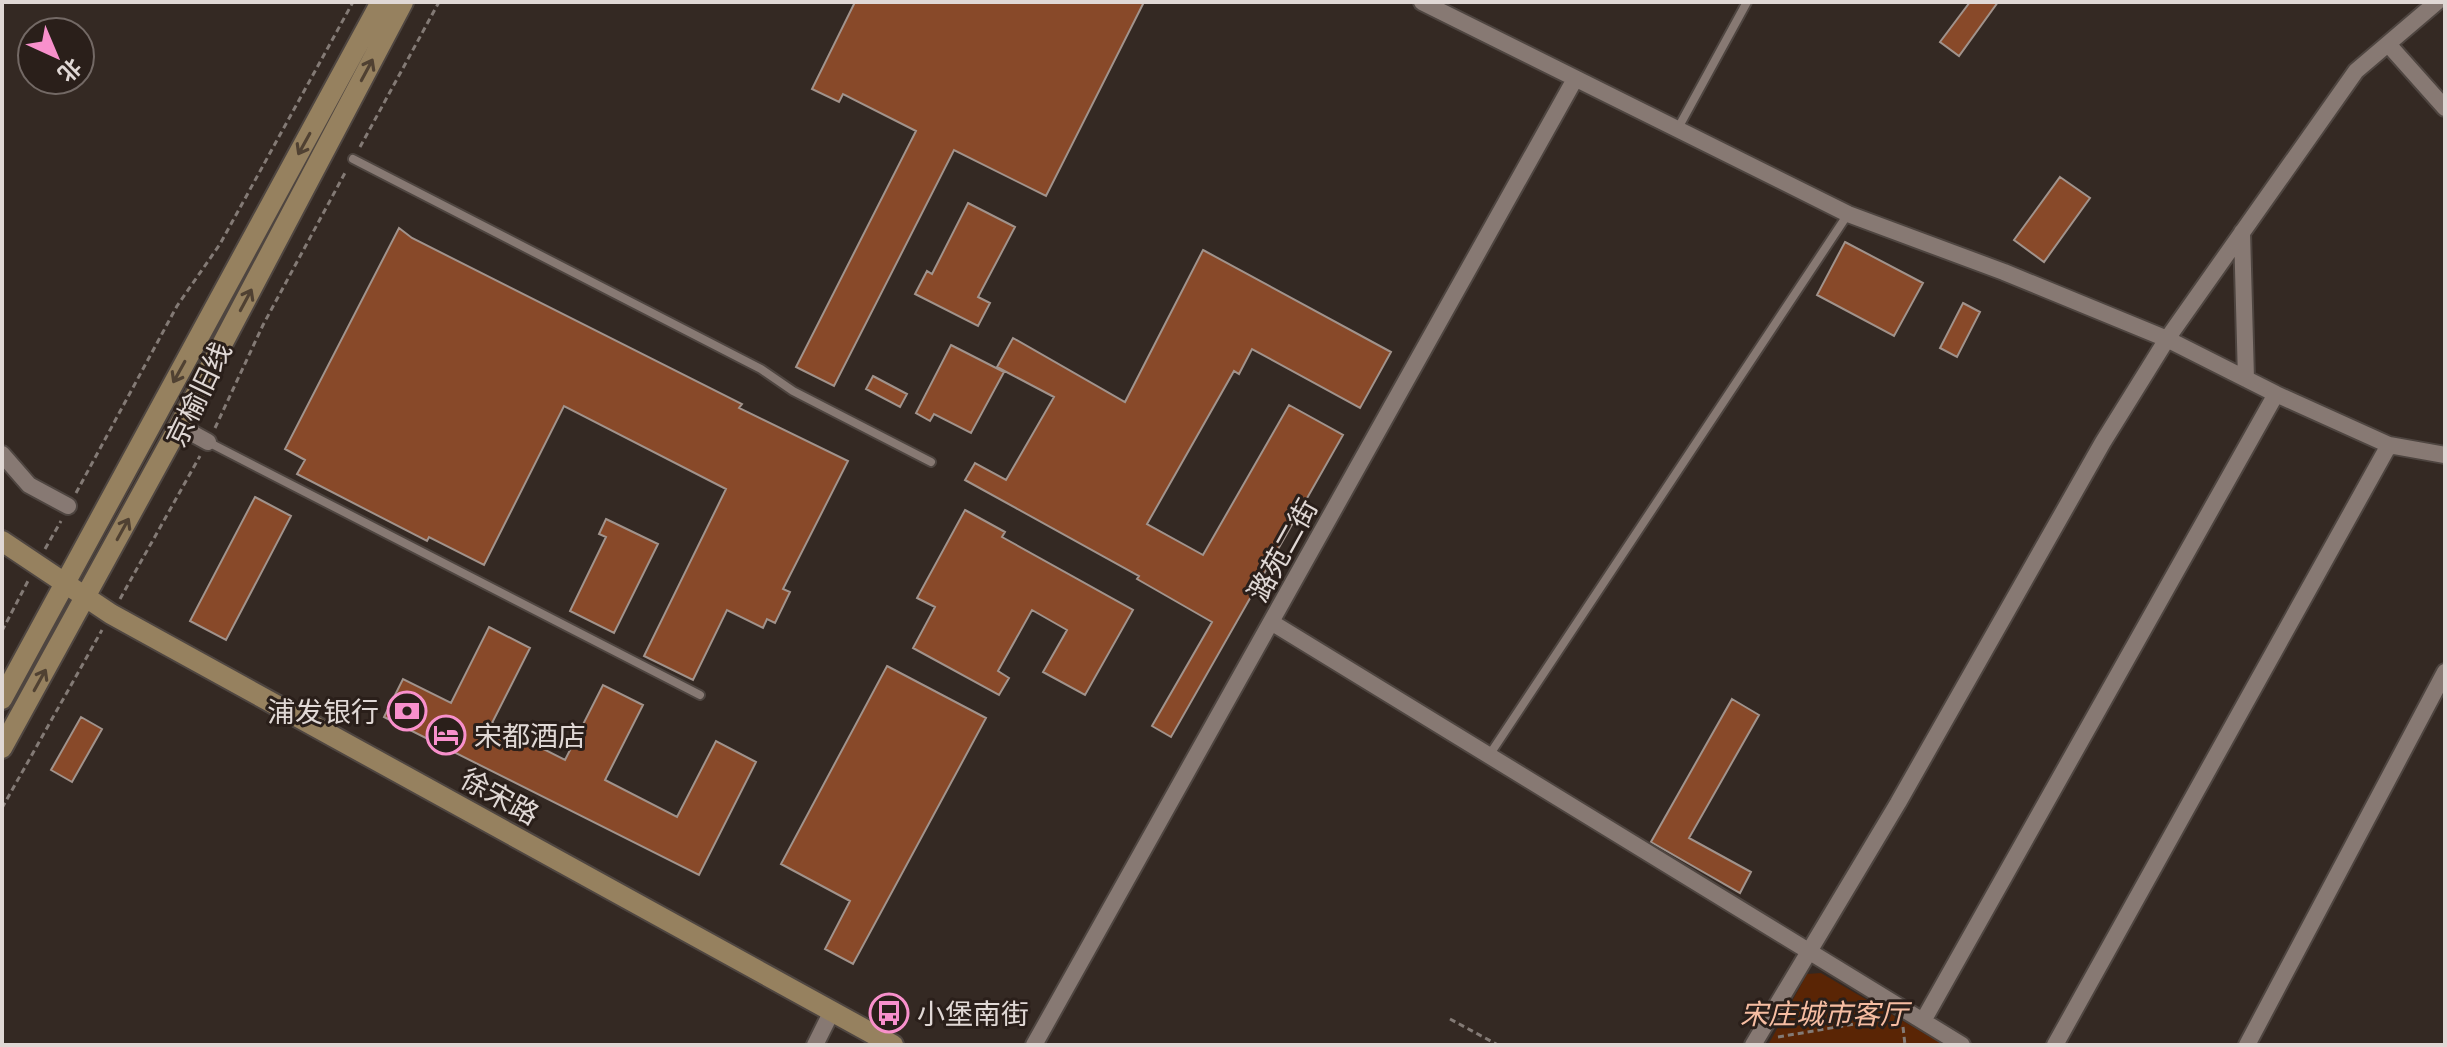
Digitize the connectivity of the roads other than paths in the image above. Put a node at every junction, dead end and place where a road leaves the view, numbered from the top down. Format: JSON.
{"nodes":[{"id":1,"x":381,"y":2,"type":"edge"},
{"id":2,"x":403,"y":2,"type":"edge"},
{"id":3,"x":1422,"y":2,"type":"edge"},
{"id":4,"x":1747,"y":2,"type":"edge"},
{"id":5,"x":2437,"y":2,"type":"edge"},
{"id":6,"x":2388,"y":44,"type":"junction"},
{"id":7,"x":1575,"y":79,"type":"junction"},
{"id":8,"x":2445,"y":108,"type":"edge"},
{"id":9,"x":1677,"y":130,"type":"junction"},
{"id":10,"x":353,"y":159,"type":"road end"},
{"id":11,"x":1848,"y":214,"type":"junction"},
{"id":12,"x":2242,"y":232,"type":"junction"},
{"id":13,"x":2167,"y":339,"type":"junction"},
{"id":14,"x":2246,"y":379,"type":"junction"},
{"id":15,"x":2276,"y":394,"type":"junction"},
{"id":16,"x":179,"y":426,"type":"junction"},
{"id":17,"x":208,"y":442,"type":"joint"},
{"id":18,"x":2389,"y":445,"type":"junction"},
{"id":19,"x":2,"y":454,"type":"edge"},
{"id":20,"x":2445,"y":455,"type":"edge"},
{"id":21,"x":931,"y":462,"type":"dead end"},
{"id":22,"x":68,"y":506,"type":"road end"},
{"id":23,"x":2,"y":541,"type":"edge"},
{"id":24,"x":65,"y":580,"type":"junction"},
{"id":25,"x":86,"y":598,"type":"junction"},
{"id":26,"x":1271,"y":622,"type":"junction"},
{"id":27,"x":2445,"y":672,"type":"edge"},
{"id":28,"x":700,"y":695,"type":"dead end"},
{"id":29,"x":2,"y":699,"type":"edge"},
{"id":30,"x":2,"y":748,"type":"edge"},
{"id":31,"x":1488,"y":757,"type":"junction"},
{"id":32,"x":1809,"y":950,"type":"junction"},
{"id":33,"x":832,"y":1011,"type":"junction"},
{"id":34,"x":1923,"y":1021,"type":"junction"},
{"id":35,"x":1755,"y":1041,"type":"edge"},
{"id":36,"x":815,"y":1045,"type":"edge"},
{"id":37,"x":893,"y":1045,"type":"edge"},
{"id":38,"x":1034,"y":1045,"type":"edge"},
{"id":39,"x":1962,"y":1045,"type":"edge"},
{"id":40,"x":2055,"y":1045,"type":"edge"},
{"id":41,"x":2247,"y":1045,"type":"edge"}],
"edges":[{"from":1,"to":24,"type":"main road","name":"京榆旧线","one_way":true},
{"from":16,"to":2,"type":"main road","name":"京榆旧线","one_way":true},
{"from":3,"to":7,"type":"street"},
{"from":4,"to":9,"type":"lane"},
{"from":5,"to":6,"type":"street"},
{"from":6,"to":8,"type":"street"},
{"from":6,"to":12,"type":"street"},
{"from":7,"to":9,"type":"street"},
{"from":7,"to":26,"type":"street","name":"潞苑二街"},
{"from":9,"to":11,"type":"street"},
{"from":10,"to":21,"type":"lane"},
{"from":11,"to":13,"type":"street"},
{"from":11,"to":31,"type":"lane"},
{"from":12,"to":13,"type":"street"},
{"from":12,"to":14,"type":"street"},
{"from":13,"to":14,"type":"street"},
{"from":13,"to":32,"type":"street"},
{"from":14,"to":15,"type":"street"},
{"from":15,"to":18,"type":"street"},
{"from":15,"to":34,"type":"street"},
{"from":16,"to":17,"type":"street"},
{"from":25,"to":16,"type":"main road","name":"京榆旧线","one_way":true},
{"from":17,"to":28,"type":"lane"},
{"from":18,"to":20,"type":"street"},
{"from":18,"to":40,"type":"street"},
{"from":19,"to":22,"type":"street"},
{"from":23,"to":24,"type":"main road","name":"徐宋路"},
{"from":24,"to":25,"type":"main road","name":"徐宋路"},
{"from":24,"to":29,"type":"main road","name":"京榆旧线"},
{"from":30,"to":25,"type":"main road","name":"京榆旧线","one_way":true},
{"from":25,"to":33,"type":"main road","name":"徐宋路"},
{"from":26,"to":31,"type":"street"},
{"from":26,"to":38,"type":"street","name":"潞苑二街"},
{"from":27,"to":41,"type":"street"},
{"from":31,"to":32,"type":"street"},
{"from":32,"to":34,"type":"street"},
{"from":32,"to":35,"type":"street"},
{"from":33,"to":36,"type":"street"},
{"from":33,"to":37,"type":"main road","name":"徐宋路"},
{"from":34,"to":39,"type":"street"}]}
